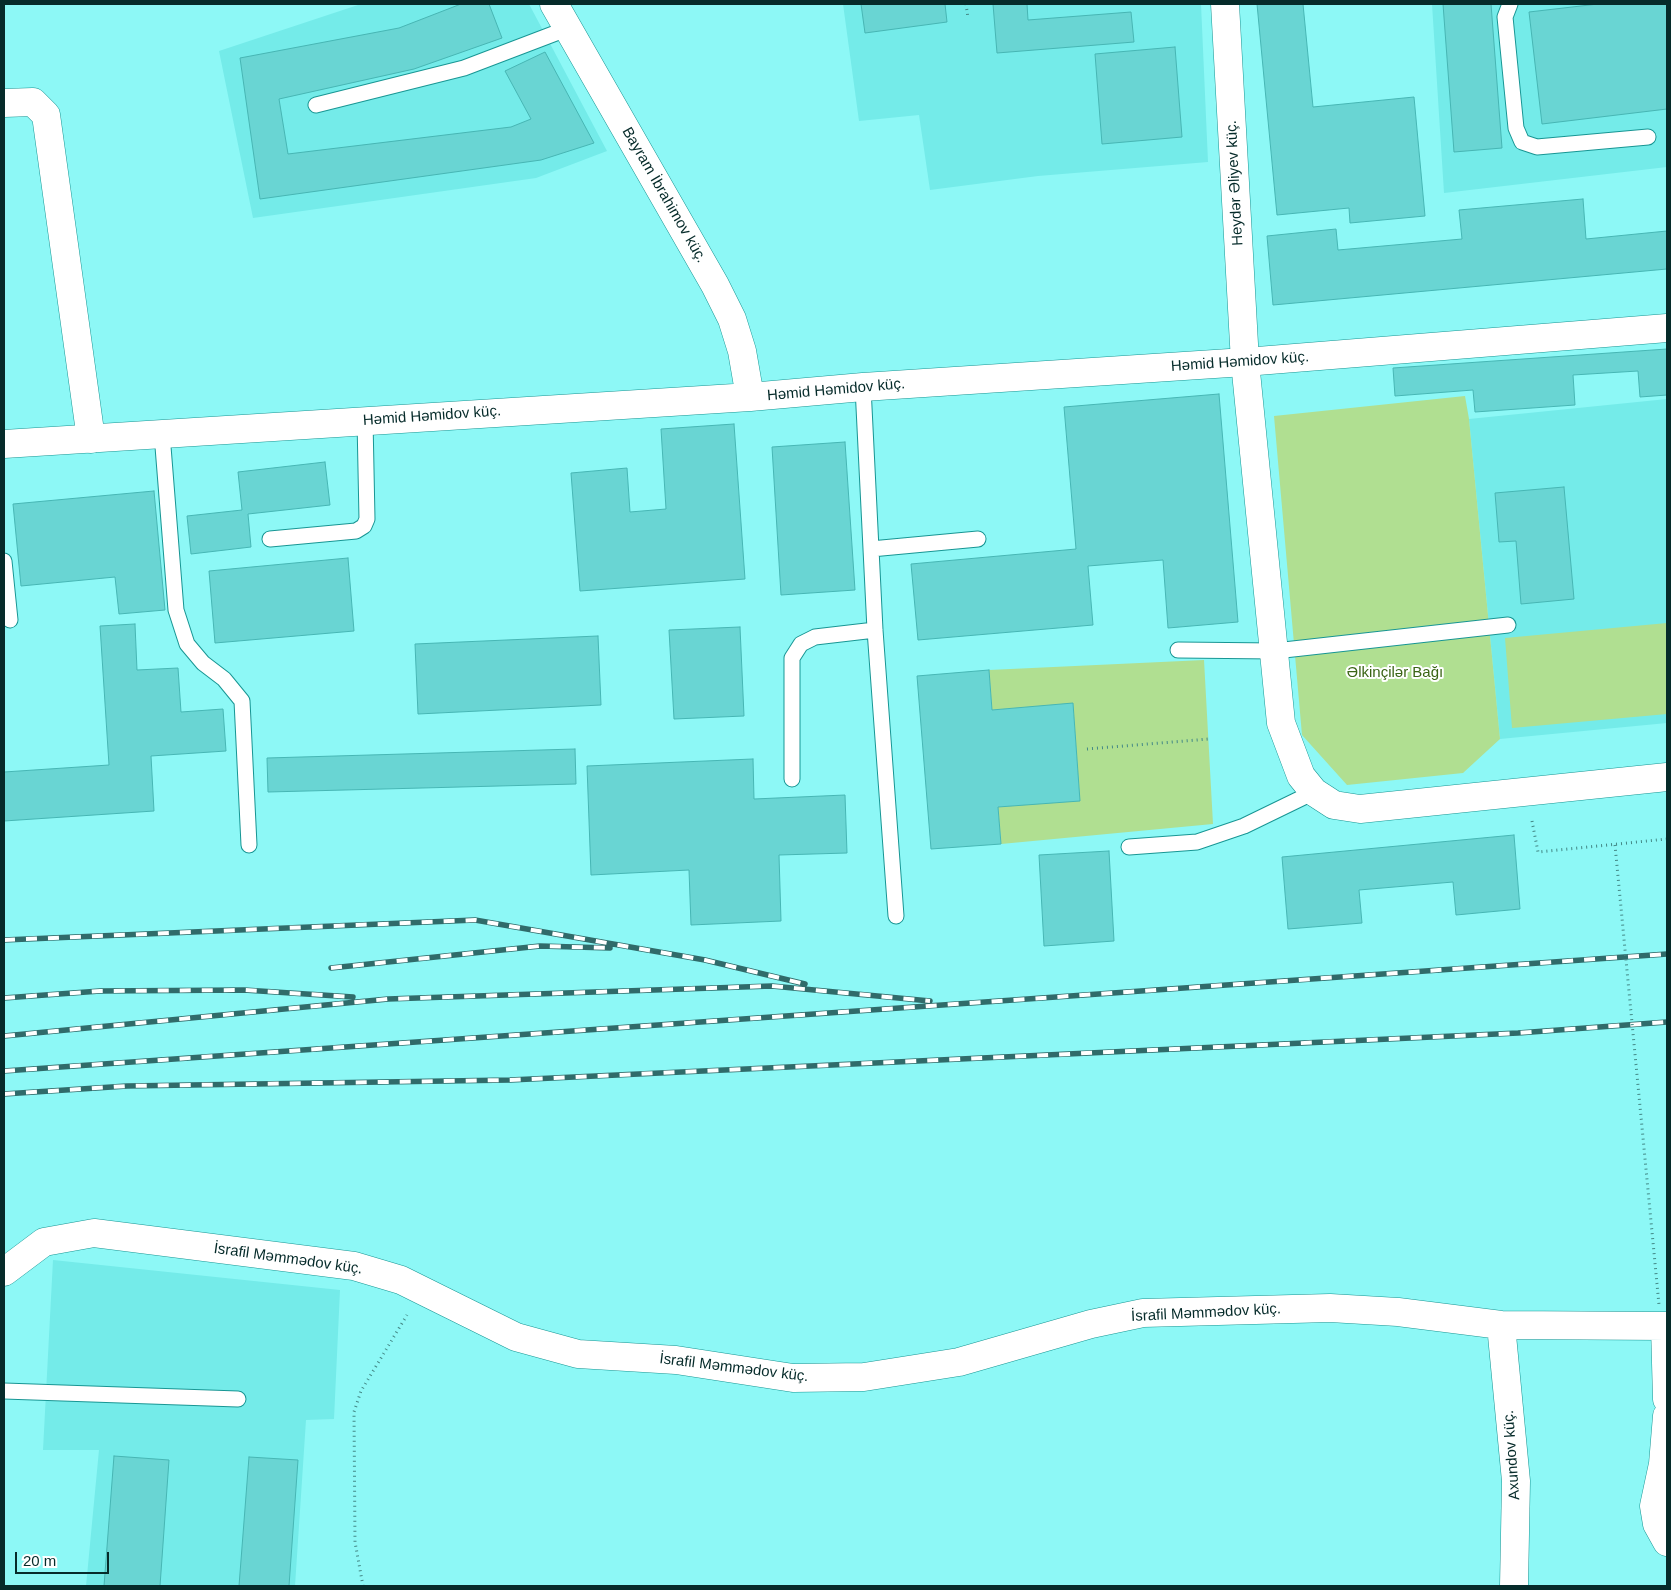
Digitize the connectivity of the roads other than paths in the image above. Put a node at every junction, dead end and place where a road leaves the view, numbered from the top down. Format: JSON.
{"nodes":[{"id":1,"x":554,"y":4,"type":"edge"},
{"id":2,"x":1225,"y":4,"type":"edge"},
{"id":3,"x":1510,"y":4,"type":"edge"},
{"id":4,"x":569,"y":28,"type":"junction"},
{"id":5,"x":4,"y":103,"type":"edge"},
{"id":6,"x":316,"y":105,"type":"dead end"},
{"id":7,"x":1648,"y":137,"type":"dead end"},
{"id":8,"x":1667,"y":328,"type":"edge"},
{"id":9,"x":1245,"y":362,"type":"junction"},
{"id":10,"x":863,"y":387,"type":"junction"},
{"id":11,"x":750,"y":396,"type":"junction"},
{"id":12,"x":365,"y":420,"type":"junction"},
{"id":13,"x":162,"y":434,"type":"junction"},
{"id":14,"x":91,"y":439,"type":"junction"},
{"id":15,"x":4,"y":444,"type":"edge"},
{"id":16,"x":270,"y":538,"type":"dead end"},
{"id":17,"x":978,"y":539,"type":"dead end"},
{"id":18,"x":871,"y":549,"type":"junction"},
{"id":19,"x":4,"y":561,"type":"edge"},
{"id":20,"x":10,"y":620,"type":"dead end"},
{"id":21,"x":1508,"y":625,"type":"dead end"},
{"id":22,"x":875,"y":630,"type":"junction"},
{"id":23,"x":1178,"y":650,"type":"dead end"},
{"id":24,"x":1274,"y":651,"type":"junction"},
{"id":25,"x":1667,"y":777,"type":"edge"},
{"id":26,"x":792,"y":779,"type":"dead end"},
{"id":27,"x":1314,"y":792,"type":"junction"},
{"id":28,"x":248,"y":845,"type":"dead end"},
{"id":29,"x":1129,"y":846,"type":"dead end"},
{"id":30,"x":896,"y":916,"type":"dead end"},
{"id":31,"x":4,"y":1272,"type":"edge"},
{"id":32,"x":1664,"y":1319,"type":"edge"},
{"id":33,"x":1501,"y":1325,"type":"junction"},
{"id":34,"x":4,"y":1391,"type":"edge"},
{"id":35,"x":238,"y":1399,"type":"dead end"},
{"id":36,"x":1667,"y":1399,"type":"edge"},
{"id":37,"x":1667,"y":1416,"type":"edge"},
{"id":38,"x":1667,"y":1542,"type":"edge"},
{"id":39,"x":1514,"y":1586,"type":"edge"}],
"edges":[{"from":1,"to":4,"type":"street","name":"Bayram İbrahimov küç."},
{"from":2,"to":9,"type":"street","name":"Heydər Əliyev küç."},
{"from":3,"to":7,"type":"lane"},
{"from":4,"to":6,"type":"lane"},
{"from":4,"to":11,"type":"street","name":"Bayram İbrahimov küç."},
{"from":5,"to":14,"type":"street"},
{"from":8,"to":9,"type":"street","name":"Həmid Həmidov küç."},
{"from":9,"to":10,"type":"street","name":"Həmid Həmidov küç."},
{"from":9,"to":24,"type":"street","name":"Heydər Əliyev küç."},
{"from":10,"to":11,"type":"street","name":"Həmid Həmidov küç."},
{"from":10,"to":18,"type":"lane"},
{"from":11,"to":12,"type":"street","name":"Həmid Həmidov küç."},
{"from":12,"to":13,"type":"street","name":"Həmid Həmidov küç."},
{"from":12,"to":16,"type":"lane"},
{"from":13,"to":14,"type":"street","name":"Həmid Həmidov küç."},
{"from":13,"to":28,"type":"lane"},
{"from":14,"to":15,"type":"street","name":"Həmid Həmidov küç."},
{"from":17,"to":18,"type":"lane"},
{"from":18,"to":22,"type":"lane"},
{"from":19,"to":20,"type":"lane"},
{"from":21,"to":24,"type":"lane"},
{"from":22,"to":26,"type":"lane"},
{"from":22,"to":30,"type":"lane"},
{"from":23,"to":24,"type":"lane"},
{"from":24,"to":27,"type":"street","name":"Heydər Əliyev küç."},
{"from":25,"to":27,"type":"street"},
{"from":27,"to":29,"type":"lane"},
{"from":31,"to":33,"type":"street","name":"İsrafil Məmmədov küç."},
{"from":32,"to":33,"type":"street","name":"İsrafil Məmmədov küç."},
{"from":32,"to":36,"type":"street"},
{"from":33,"to":39,"type":"street","name":"Axundov küç."},
{"from":34,"to":35,"type":"lane"},
{"from":37,"to":38,"type":"street"}]}
